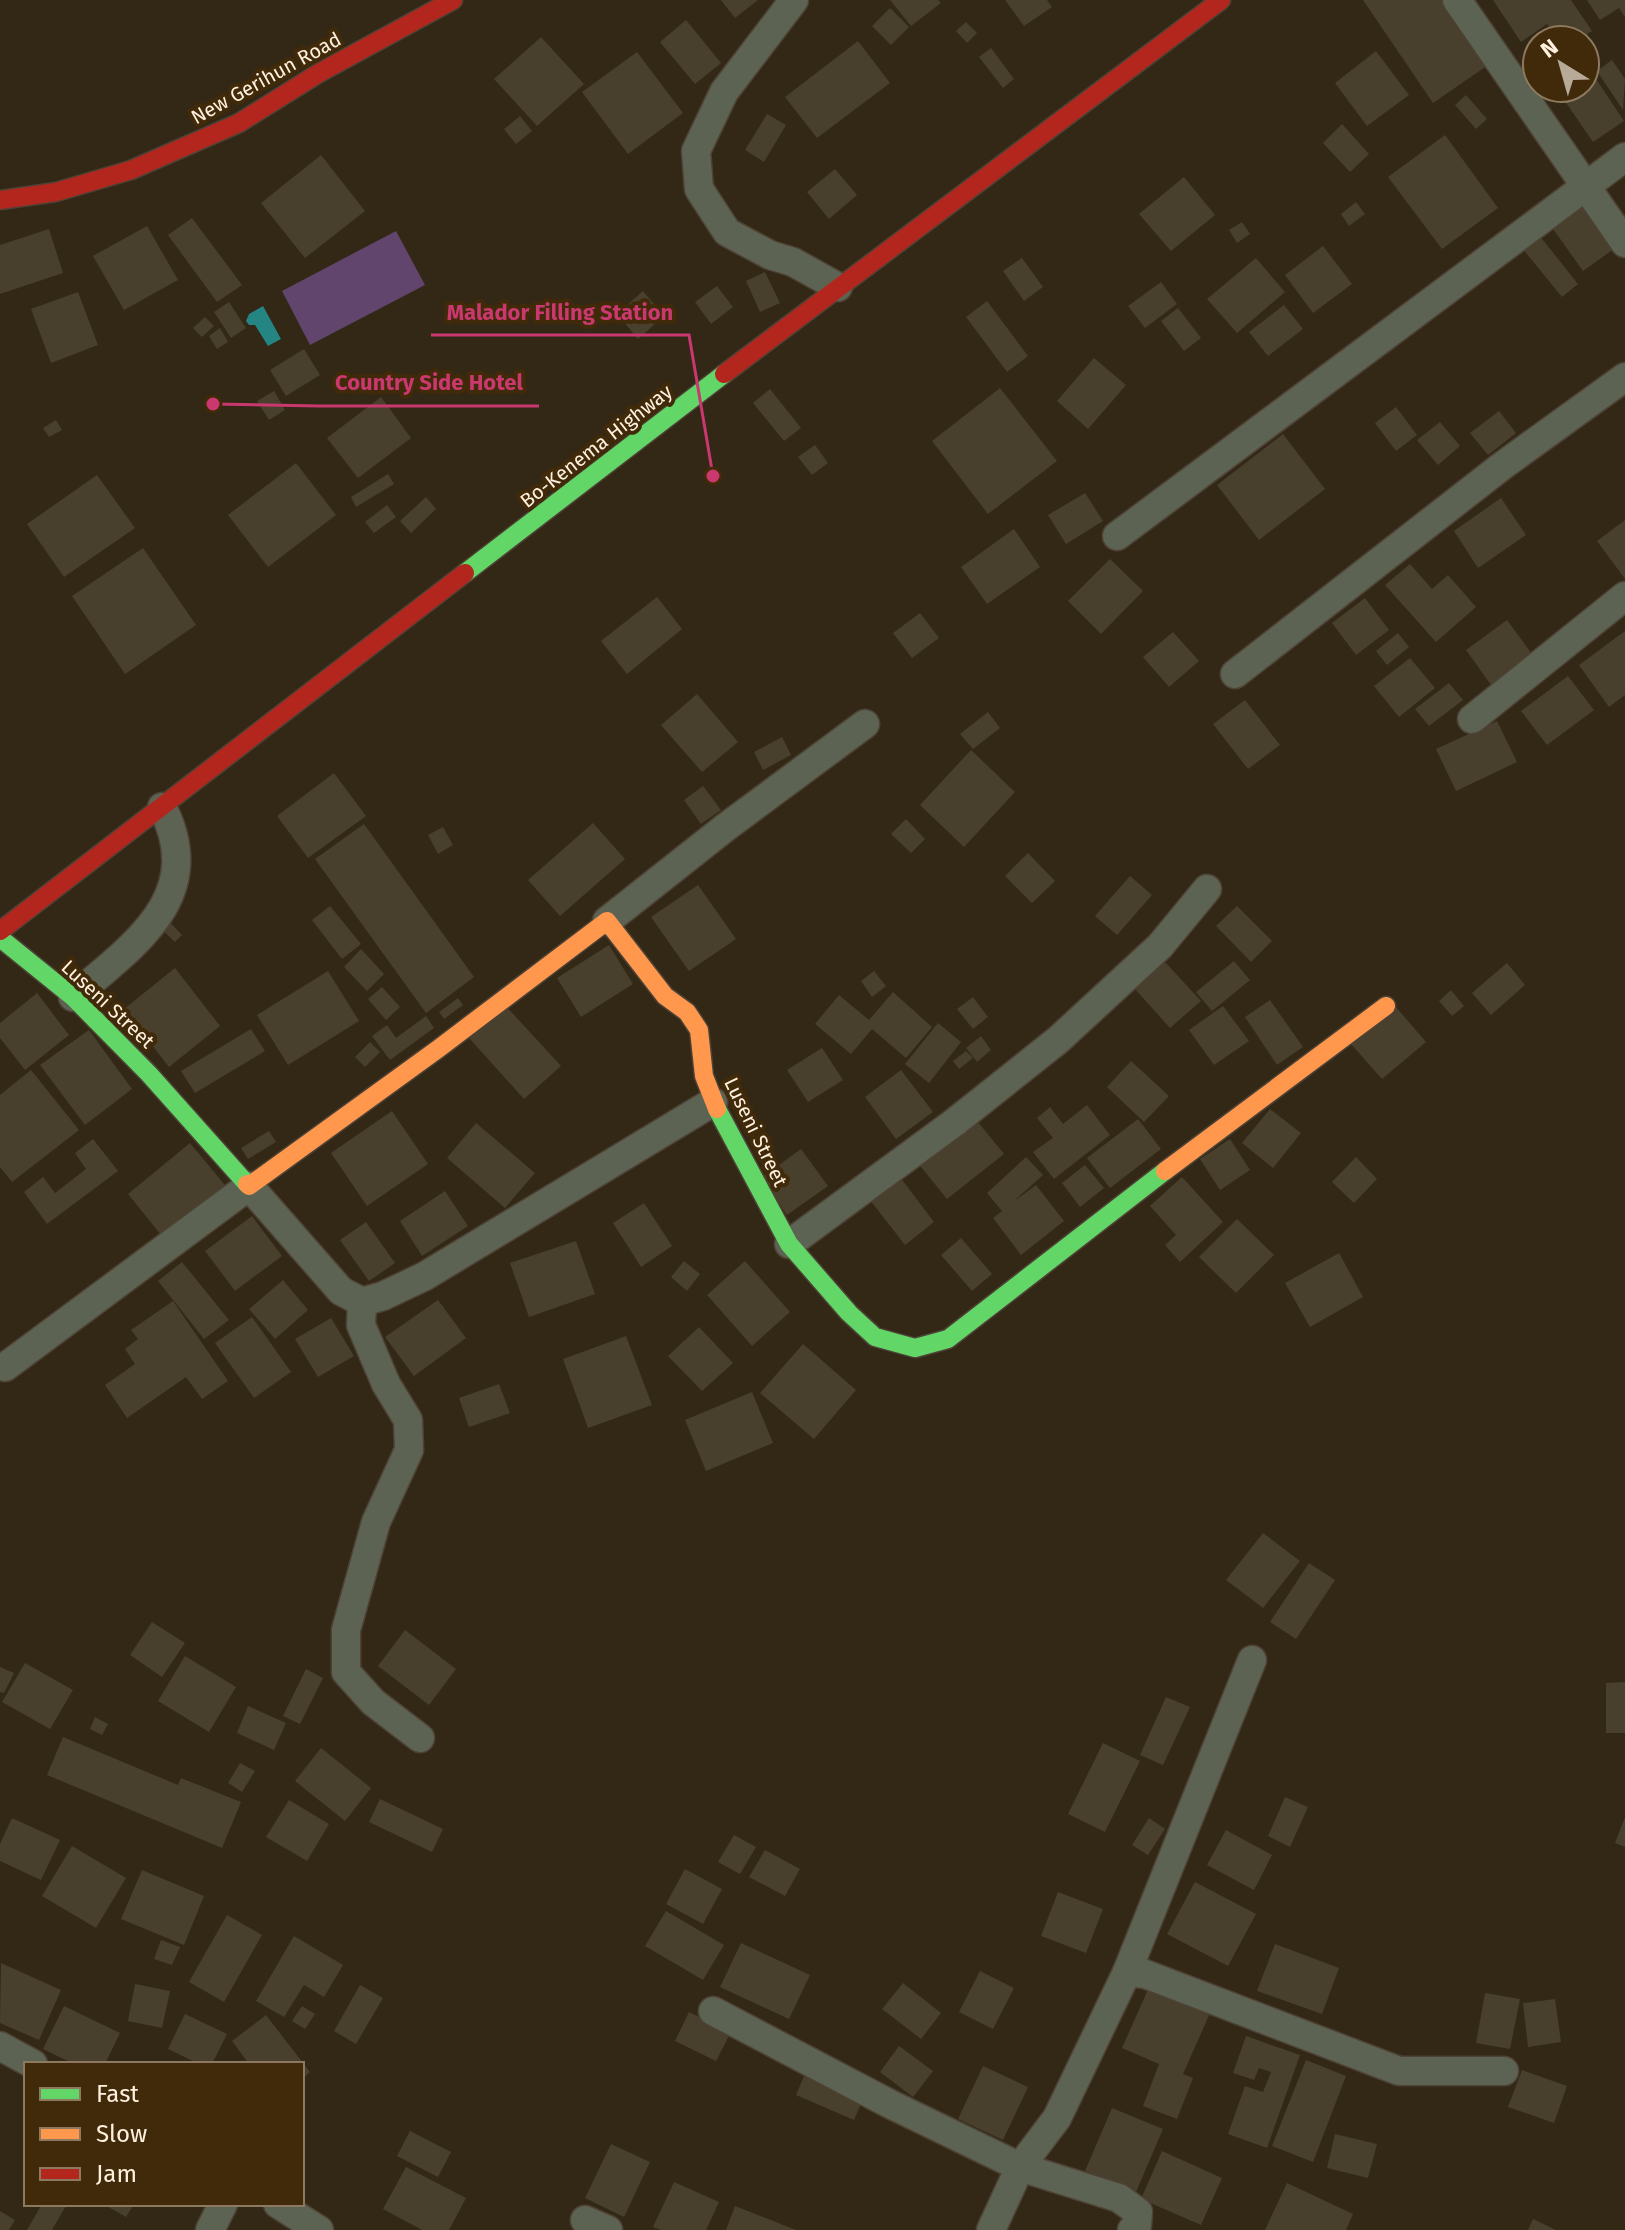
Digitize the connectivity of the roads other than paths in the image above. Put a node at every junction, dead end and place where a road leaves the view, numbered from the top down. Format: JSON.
{"nodes":[{"id":1,"x":453,"y":0,"type":"edge"},
{"id":2,"x":794,"y":0,"type":"edge"},
{"id":3,"x":1221,"y":0,"type":"edge"},
{"id":4,"x":1457,"y":0,"type":"edge"},
{"id":5,"x":1625,"y":157,"type":"edge"},
{"id":6,"x":1586,"y":186,"type":"junction"},
{"id":7,"x":0,"y":200,"type":"edge"},
{"id":8,"x":1625,"y":243,"type":"edge"},
{"id":9,"x":838,"y":287,"type":"junction"},
{"id":10,"x":1625,"y":377,"type":"edge"},
{"id":11,"x":1117,"y":536,"type":"dead end"},
{"id":12,"x":1625,"y":596,"type":"edge"},
{"id":13,"x":1235,"y":674,"type":"dead end"},
{"id":14,"x":1472,"y":719,"type":"dead end"},
{"id":15,"x":865,"y":724,"type":"dead end"},
{"id":16,"x":162,"y":807,"type":"junction"},
{"id":17,"x":1207,"y":889,"type":"dead end"},
{"id":18,"x":607,"y":921,"type":"junction"},
{"id":19,"x":0,"y":931,"type":"edge"},
{"id":20,"x":0,"y":938,"type":"edge"},
{"id":21,"x":73,"y":997,"type":"junction"},
{"id":22,"x":1386,"y":1006,"type":"dead end"},
{"id":23,"x":713,"y":1102,"type":"junction"},
{"id":24,"x":249,"y":1186,"type":"junction"},
{"id":25,"x":789,"y":1244,"type":"junction"},
{"id":26,"x":362,"y":1302,"type":"junction"},
{"id":27,"x":5,"y":1367,"type":"dead end"},
{"id":28,"x":1252,"y":1660,"type":"dead end"},
{"id":29,"x":420,"y":1738,"type":"dead end"},
{"id":30,"x":1127,"y":1972,"type":"junction"},
{"id":31,"x":713,"y":2011,"type":"dead end"},
{"id":32,"x":0,"y":2046,"type":"edge"},
{"id":33,"x":29,"y":2062,"type":"edge"},
{"id":34,"x":1504,"y":2071,"type":"dead end"},
{"id":35,"x":1020,"y":2167,"type":"junction"},
{"id":36,"x":222,"y":2206,"type":"edge"},
{"id":37,"x":281,"y":2206,"type":"edge"},
{"id":38,"x":210,"y":2230,"type":"edge"},
{"id":39,"x":319,"y":2230,"type":"edge"},
{"id":40,"x":991,"y":2230,"type":"edge"},
{"id":41,"x":1132,"y":2230,"type":"edge"}],
"edges":[{"from":1,"to":7,"type":"main road","name":"New Gerihun Road"},
{"from":2,"to":9,"type":"street"},
{"from":3,"to":9,"type":"main road","name":"Bo-Kenema Highway"},
{"from":4,"to":6,"type":"street"},
{"from":5,"to":6,"type":"street"},
{"from":6,"to":8,"type":"street"},
{"from":6,"to":11,"type":"street"},
{"from":9,"to":16,"type":"main road","name":"Bo-Kenema Highway"},
{"from":10,"to":13,"type":"street"},
{"from":12,"to":14,"type":"street"},
{"from":15,"to":18,"type":"street"},
{"from":16,"to":19,"type":"main road","name":"Bo-Kenema Highway"},
{"from":16,"to":21,"type":"street"},
{"from":17,"to":25,"type":"street"},
{"from":18,"to":23,"type":"main road","name":"Luseni Street"},
{"from":18,"to":24,"type":"main road"},
{"from":20,"to":21,"type":"main road","name":"Luseni Street"},
{"from":21,"to":24,"type":"main road","name":"Luseni Street"},
{"from":22,"to":25,"type":"main road","name":"Luseni Street"},
{"from":23,"to":25,"type":"main road","name":"Luseni Street"},
{"from":23,"to":26,"type":"street"},
{"from":24,"to":26,"type":"street"},
{"from":24,"to":27,"type":"street"},
{"from":26,"to":29,"type":"street"},
{"from":28,"to":30,"type":"street"},
{"from":30,"to":34,"type":"street"},
{"from":30,"to":35,"type":"street"},
{"from":31,"to":35,"type":"street"},
{"from":32,"to":33,"type":"street"},
{"from":35,"to":40,"type":"street"},
{"from":35,"to":41,"type":"street"},
{"from":36,"to":38,"type":"street"},
{"from":37,"to":39,"type":"street"}]}
